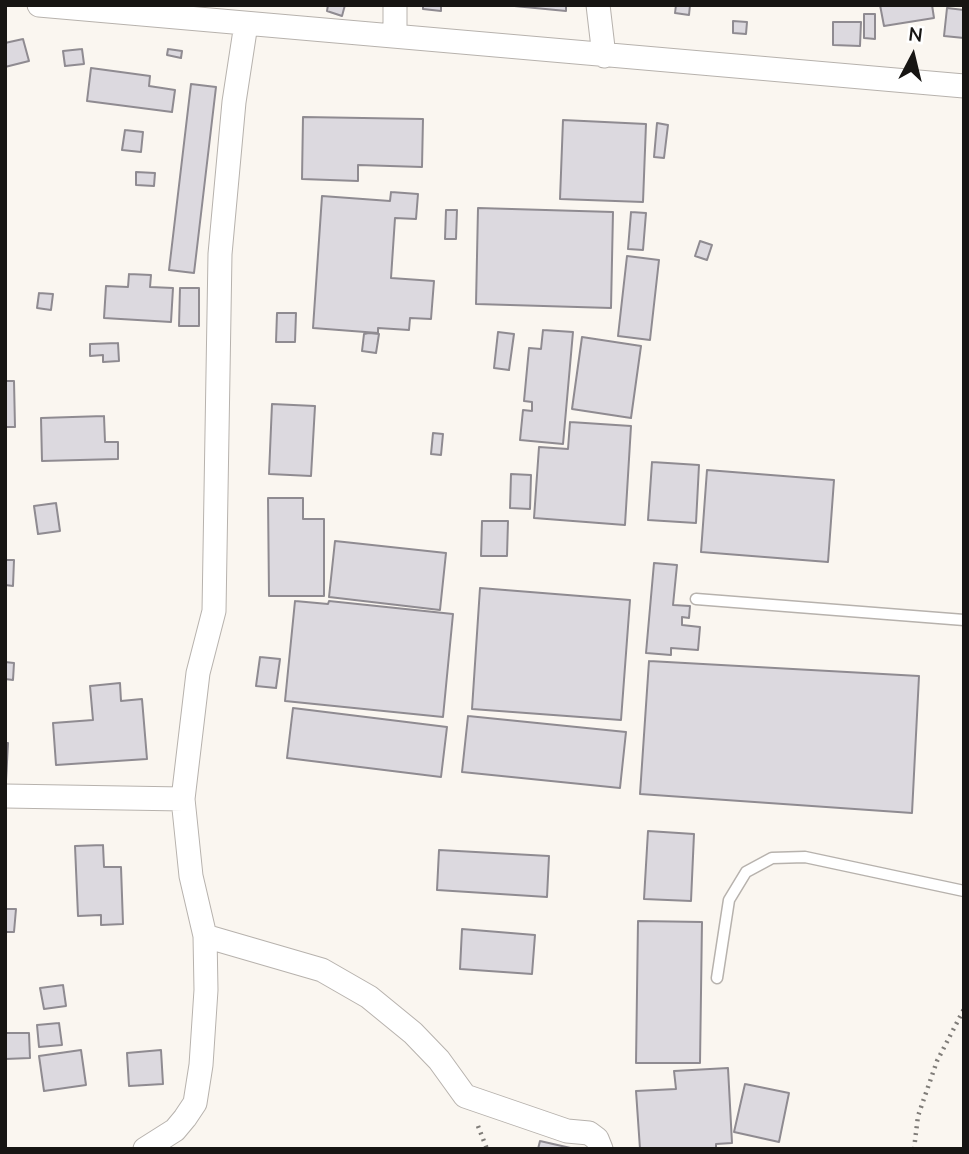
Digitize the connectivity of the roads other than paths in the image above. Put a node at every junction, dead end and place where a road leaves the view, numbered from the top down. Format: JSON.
{"nodes":[{"id":1,"x":38,"y":5,"type":"edge"},
{"id":2,"x":395,"y":5,"type":"edge"},
{"id":3,"x":598,"y":5,"type":"edge"},
{"id":4,"x":246,"y":24,"type":"junction"},
{"id":5,"x":396,"y":35,"type":"junction"},
{"id":6,"x":604,"y":56,"type":"junction"},
{"id":7,"x":964,"y":86,"type":"edge"},
{"id":8,"x":696,"y":599,"type":"dead end"},
{"id":9,"x":964,"y":620,"type":"edge"},
{"id":10,"x":5,"y":796,"type":"edge"},
{"id":11,"x":183,"y":799,"type":"junction"},
{"id":12,"x":964,"y":891,"type":"edge"},
{"id":13,"x":205,"y":936,"type":"junction"},
{"id":14,"x":717,"y":978,"type":"dead end"},
{"id":15,"x":145,"y":1149,"type":"edge"},
{"id":16,"x":601,"y":1149,"type":"edge"}],
"edges":[{"from":1,"to":4,"type":"street"},
{"from":2,"to":5,"type":"street"},
{"from":3,"to":6,"type":"street"},
{"from":4,"to":5,"type":"street"},
{"from":4,"to":11,"type":"street"},
{"from":5,"to":6,"type":"street"},
{"from":6,"to":7,"type":"street"},
{"from":8,"to":9,"type":"lane"},
{"from":10,"to":11,"type":"street"},
{"from":11,"to":13,"type":"street"},
{"from":12,"to":14,"type":"lane"},
{"from":13,"to":15,"type":"street"},
{"from":13,"to":16,"type":"street"}]}
